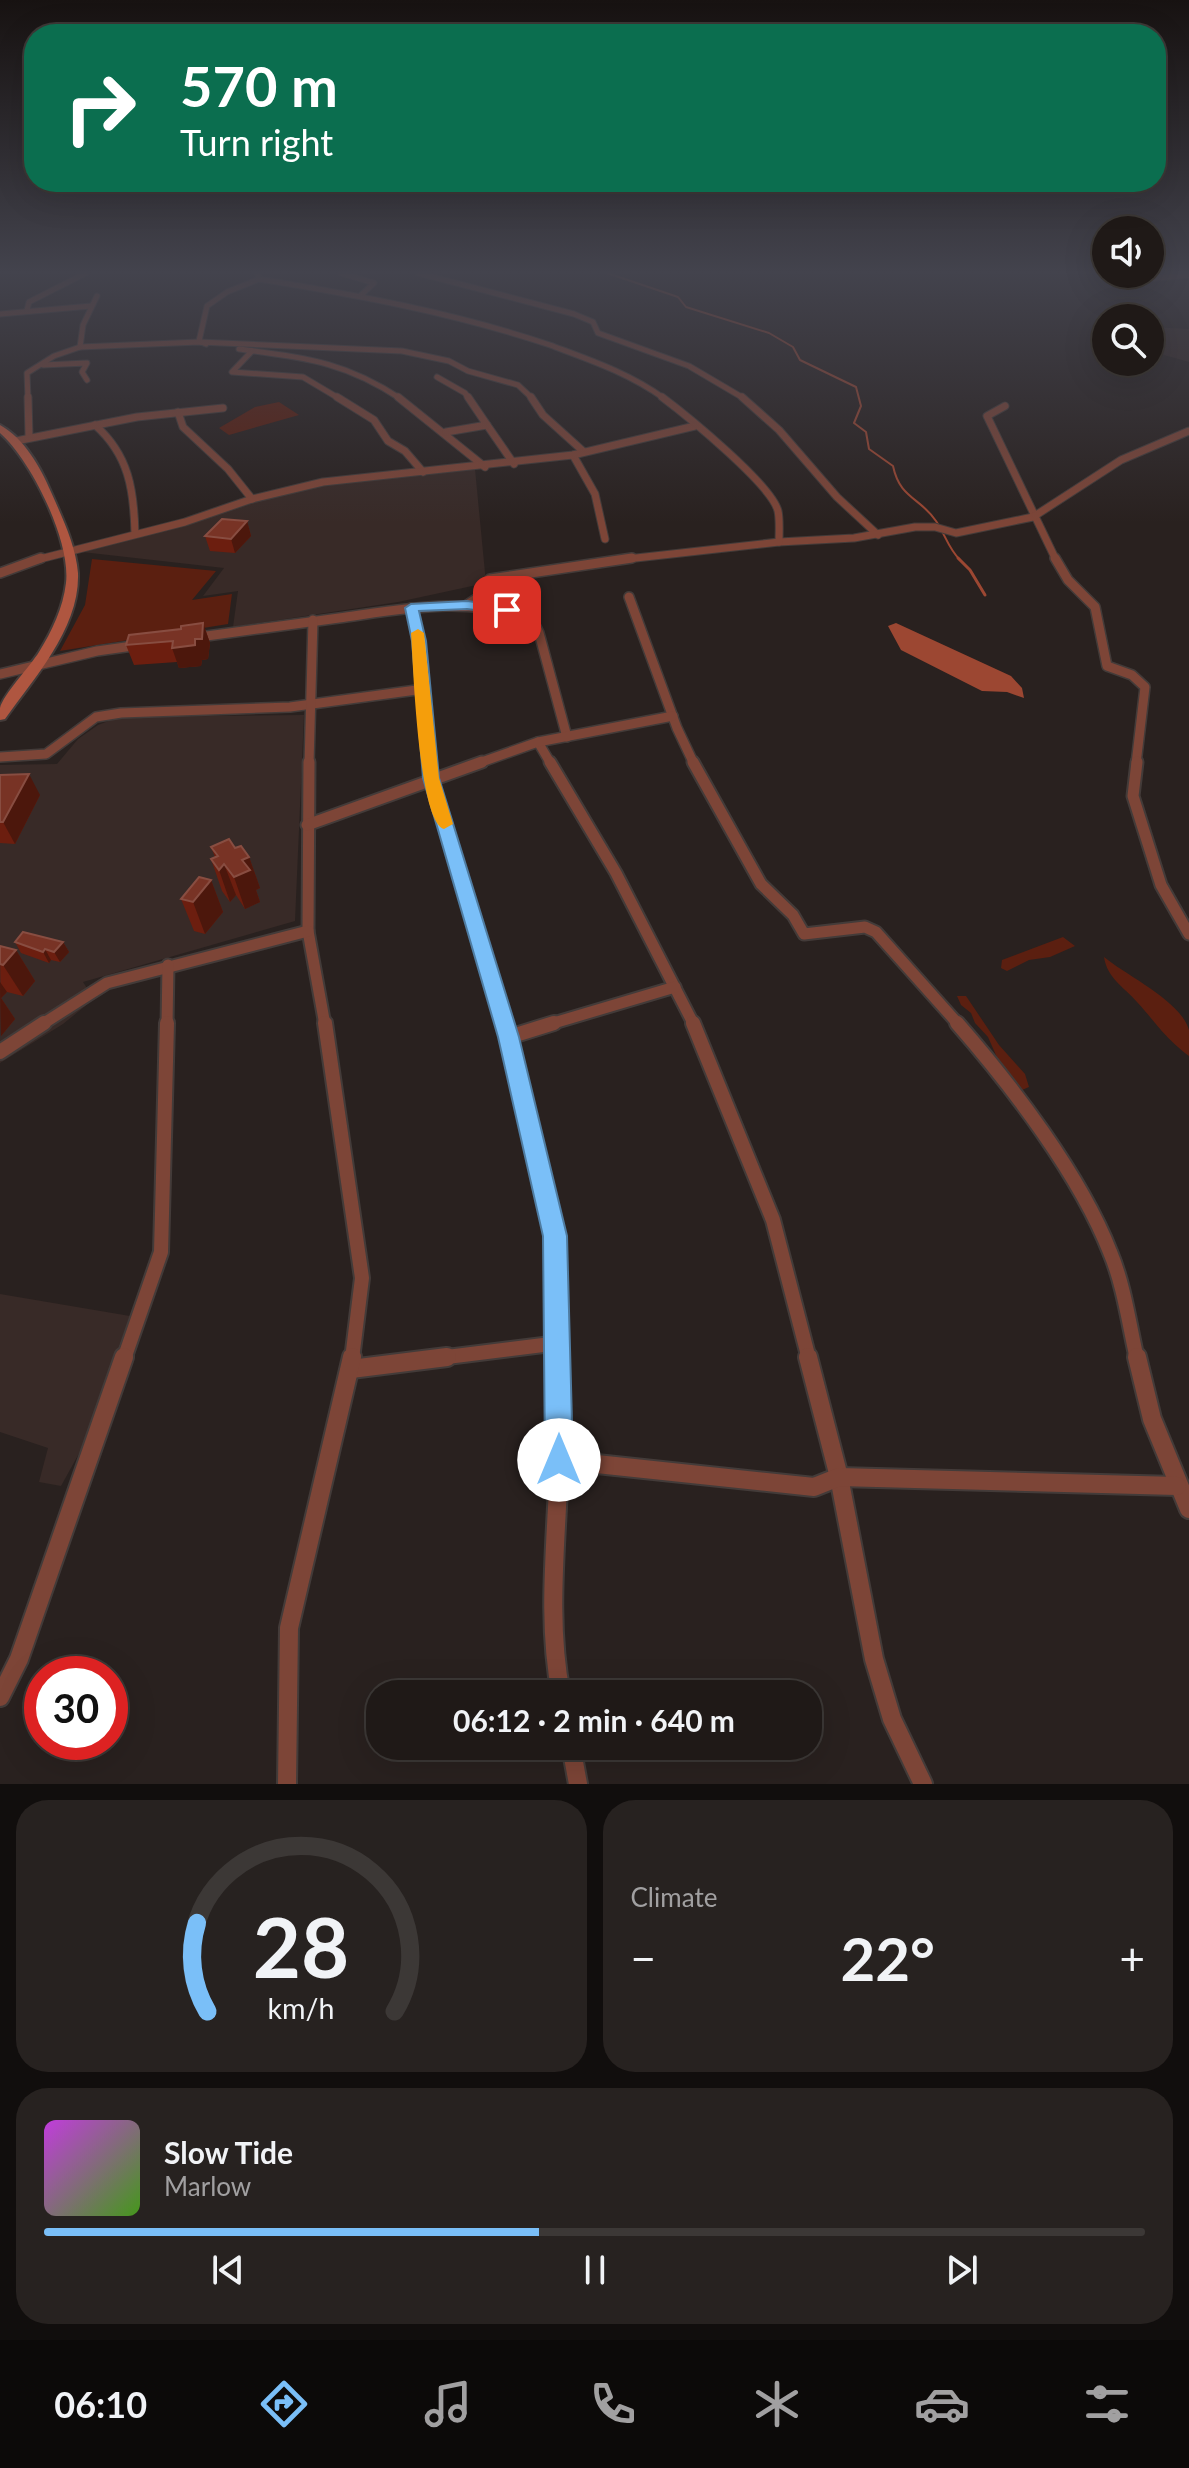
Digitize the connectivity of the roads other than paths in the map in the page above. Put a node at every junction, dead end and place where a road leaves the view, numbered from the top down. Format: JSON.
{"nodes":[{"id":1,"x":59,"y":356,"type":"edge"},
{"id":2,"x":247,"y":356,"type":"edge"},
{"id":3,"x":289,"y":356,"type":"edge"},
{"id":4,"x":429,"y":356,"type":"edge"},
{"id":5,"x":580,"y":356,"type":"edge"},
{"id":6,"x":660,"y":356,"type":"edge"},
{"id":7,"x":35,"y":367,"type":"junction"},
{"id":8,"x":437,"y":377,"type":"dead end"},
{"id":9,"x":87,"y":380,"type":"dead end"},
{"id":10,"x":1005,"y":406,"type":"dead end"},
{"id":11,"x":223,"y":408,"type":"dead end"},
{"id":12,"x":178,"y":412,"type":"junction"},
{"id":13,"x":95,"y":425,"type":"junction"},
{"id":14,"x":487,"y":425,"type":"junction"},
{"id":15,"x":695,"y":426,"type":"junction"},
{"id":16,"x":0,"y":428,"type":"edge"},
{"id":17,"x":1189,"y":431,"type":"edge"},
{"id":18,"x":446,"y":432,"type":"junction"},
{"id":19,"x":1174,"y":435,"type":"junction"},
{"id":20,"x":29,"y":436,"type":"junction"},
{"id":21,"x":16,"y":441,"type":"junction"},
{"id":22,"x":1189,"y":442,"type":"edge"},
{"id":23,"x":584,"y":452,"type":"junction"},
{"id":24,"x":573,"y":455,"type":"junction"},
{"id":25,"x":514,"y":464,"type":"junction"},
{"id":26,"x":485,"y":467,"type":"junction"},
{"id":27,"x":423,"y":472,"type":"junction"},
{"id":28,"x":252,"y":499,"type":"junction"},
{"id":29,"x":1033,"y":517,"type":"junction"},
{"id":30,"x":135,"y":534,"type":"junction"},
{"id":31,"x":878,"y":535,"type":"junction"},
{"id":32,"x":605,"y":539,"type":"dead end"},
{"id":33,"x":779,"y":542,"type":"junction"},
{"id":34,"x":68,"y":551,"type":"junction"},
{"id":35,"x":0,"y":573,"type":"edge"},
{"id":36,"x":629,"y":597,"type":"dead end"},
{"id":37,"x":467,"y":605,"type":"junction"},
{"id":38,"x":411,"y":608,"type":"junction"},
{"id":39,"x":313,"y":620,"type":"junction"},
{"id":40,"x":176,"y":640,"type":"edge"},
{"id":41,"x":144,"y":644,"type":"edge"},
{"id":42,"x":37,"y":665,"type":"junction"},
{"id":43,"x":0,"y":674,"type":"edge"},
{"id":44,"x":424,"y":689,"type":"junction"},
{"id":45,"x":313,"y":704,"type":"junction"},
{"id":46,"x":0,"y":716,"type":"edge"},
{"id":47,"x":673,"y":716,"type":"junction"},
{"id":48,"x":567,"y":737,"type":"junction"},
{"id":49,"x":538,"y":742,"type":"junction"},
{"id":50,"x":0,"y":757,"type":"edge"},
{"id":51,"x":431,"y":778,"type":"junction"},
{"id":52,"x":307,"y":825,"type":"junction"},
{"id":53,"x":308,"y":931,"type":"junction"},
{"id":54,"x":1189,"y":934,"type":"edge"},
{"id":55,"x":168,"y":965,"type":"junction"},
{"id":56,"x":675,"y":987,"type":"junction"},
{"id":57,"x":509,"y":1037,"type":"junction"},
{"id":58,"x":0,"y":1052,"type":"edge"},
{"id":59,"x":559,"y":1343,"type":"junction"},
{"id":60,"x":351,"y":1369,"type":"junction"},
{"id":61,"x":559,"y":1460,"type":"junction"},
{"id":62,"x":839,"y":1477,"type":"junction"},
{"id":63,"x":1177,"y":1486,"type":"junction"},
{"id":64,"x":1189,"y":1509,"type":"edge"},
{"id":65,"x":558,"y":1680,"type":"edge"},
{"id":66,"x":0,"y":1697,"type":"edge"},
{"id":67,"x":574,"y":1760,"type":"edge"},
{"id":68,"x":287,"y":1784,"type":"edge"},
{"id":69,"x":578,"y":1784,"type":"edge"},
{"id":70,"x":923,"y":1784,"type":"edge"}],
"edges":[{"from":1,"to":7,"type":"street"},
{"from":2,"to":27,"type":"street"},
{"from":3,"to":18,"type":"street"},
{"from":4,"to":23,"type":"street"},
{"from":5,"to":15,"type":"street"},
{"from":6,"to":31,"type":"street"},
{"from":7,"to":9,"type":"street"},
{"from":7,"to":20,"type":"street"},
{"from":8,"to":14,"type":"street"},
{"from":10,"to":29,"type":"street"},
{"from":11,"to":12,"type":"street"},
{"from":12,"to":13,"type":"street"},
{"from":12,"to":28,"type":"street"},
{"from":13,"to":20,"type":"street"},
{"from":13,"to":30,"type":"street"},
{"from":14,"to":18,"type":"street"},
{"from":14,"to":25,"type":"street"},
{"from":15,"to":23,"type":"street"},
{"from":15,"to":33,"type":"street"},
{"from":16,"to":21,"type":"main road"},
{"from":17,"to":19,"type":"street"},
{"from":18,"to":26,"type":"street"},
{"from":19,"to":22,"type":"street"},
{"from":19,"to":29,"type":"street"},
{"from":20,"to":21,"type":"street"},
{"from":21,"to":34,"type":"main road"},
{"from":23,"to":24,"type":"street"},
{"from":24,"to":25,"type":"street"},
{"from":24,"to":32,"type":"street"},
{"from":25,"to":26,"type":"street"},
{"from":26,"to":27,"type":"street"},
{"from":27,"to":28,"type":"street"},
{"from":28,"to":30,"type":"street"},
{"from":29,"to":31,"type":"street"},
{"from":29,"to":54,"type":"street"},
{"from":30,"to":34,"type":"street"},
{"from":31,"to":33,"type":"street"},
{"from":33,"to":37,"type":"street"},
{"from":34,"to":35,"type":"street"},
{"from":34,"to":42,"type":"main road"},
{"from":36,"to":47,"type":"street"},
{"from":37,"to":38,"type":"street"},
{"from":37,"to":48,"type":"street"},
{"from":38,"to":39,"type":"street"},
{"from":38,"to":44,"type":"street"},
{"from":39,"to":40,"type":"street"},
{"from":39,"to":45,"type":"street"},
{"from":41,"to":42,"type":"street"},
{"from":42,"to":43,"type":"street"},
{"from":42,"to":46,"type":"main road"},
{"from":44,"to":45,"type":"street"},
{"from":44,"to":51,"type":"street"},
{"from":45,"to":50,"type":"street"},
{"from":45,"to":52,"type":"street"},
{"from":47,"to":48,"type":"street"},
{"from":47,"to":63,"type":"street"},
{"from":48,"to":49,"type":"street"},
{"from":49,"to":51,"type":"street"},
{"from":49,"to":56,"type":"street"},
{"from":51,"to":52,"type":"street"},
{"from":51,"to":57,"type":"street"},
{"from":52,"to":53,"type":"street"},
{"from":53,"to":55,"type":"street"},
{"from":53,"to":60,"type":"street"},
{"from":55,"to":58,"type":"street"},
{"from":55,"to":66,"type":"street"},
{"from":56,"to":57,"type":"street"},
{"from":56,"to":62,"type":"street"},
{"from":57,"to":59,"type":"street"},
{"from":59,"to":60,"type":"street"},
{"from":59,"to":61,"type":"street"},
{"from":60,"to":68,"type":"street"},
{"from":61,"to":62,"type":"street"},
{"from":61,"to":65,"type":"street"},
{"from":62,"to":63,"type":"street"},
{"from":62,"to":70,"type":"street"},
{"from":63,"to":64,"type":"street"},
{"from":67,"to":69,"type":"street"}]}
